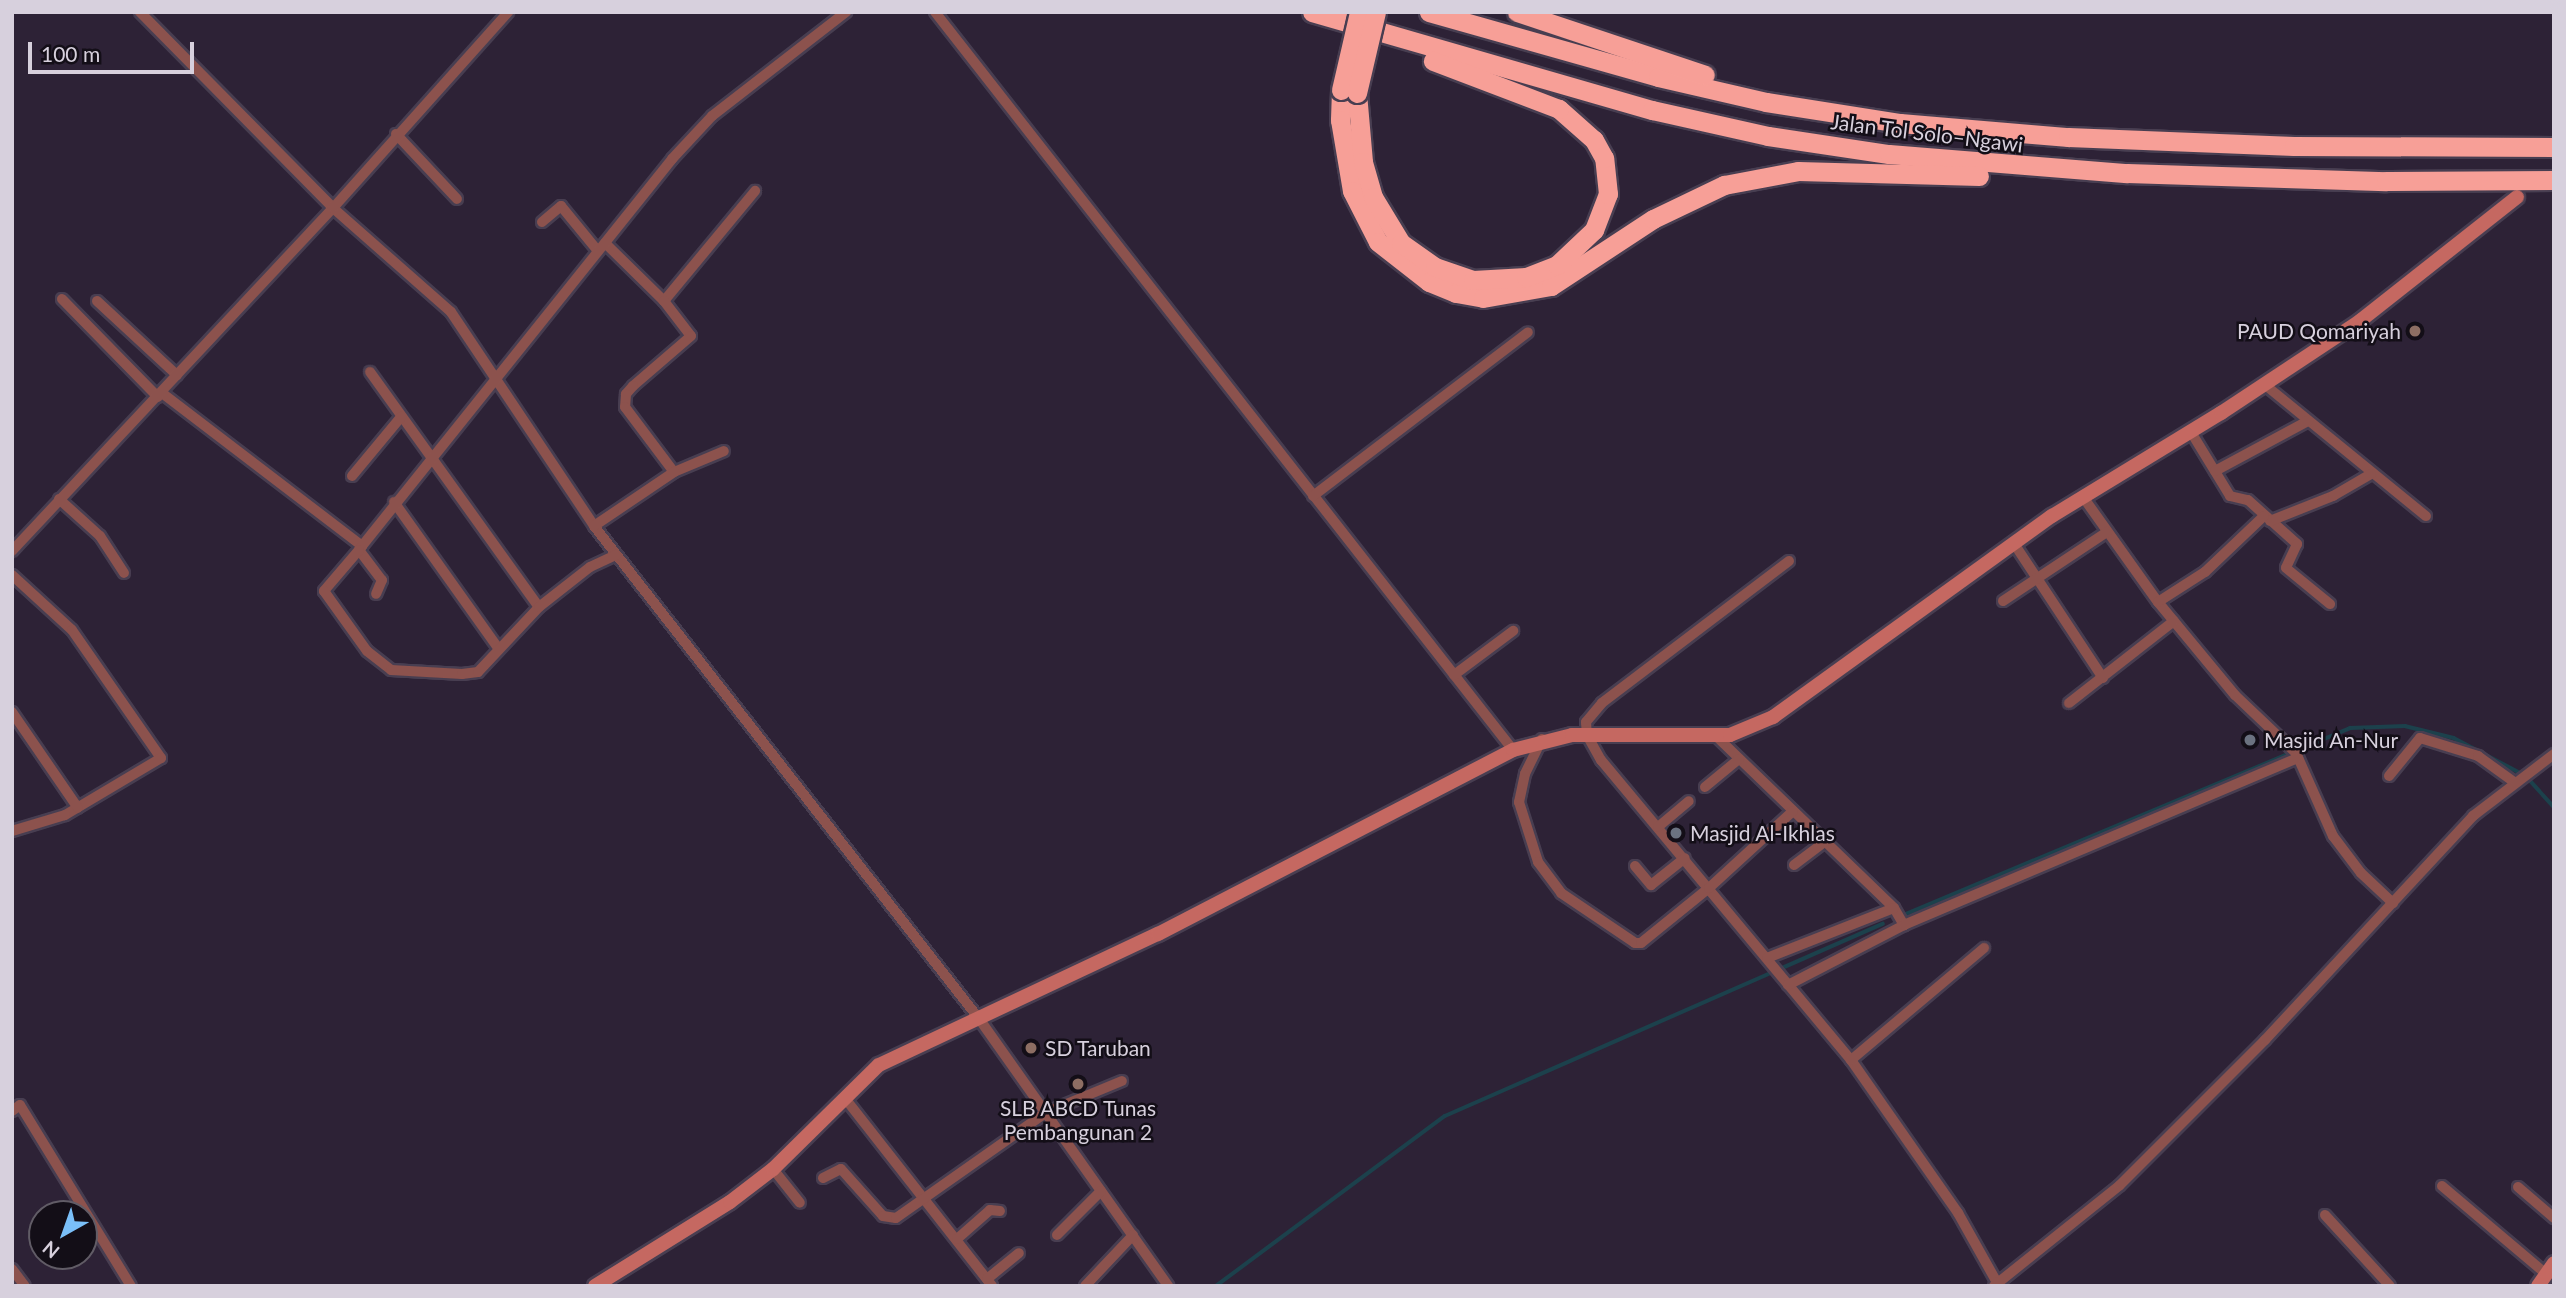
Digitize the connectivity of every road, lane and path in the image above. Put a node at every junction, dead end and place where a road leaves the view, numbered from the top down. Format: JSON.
{"nodes":[{"id":1,"x":140,"y":12,"type":"edge"},
{"id":2,"x":508,"y":12,"type":"edge"},
{"id":3,"x":846,"y":12,"type":"edge"},
{"id":4,"x":935,"y":12,"type":"edge"},
{"id":5,"x":1300,"y":12,"type":"edge"},
{"id":6,"x":1312,"y":12,"type":"edge"},
{"id":7,"x":1359,"y":12,"type":"edge"},
{"id":8,"x":1376,"y":12,"type":"edge"},
{"id":9,"x":1429,"y":12,"type":"edge"},
{"id":10,"x":1517,"y":12,"type":"edge"},
{"id":11,"x":1349,"y":91,"type":"junction"},
{"id":12,"x":1900,"y":123,"type":"junction"},
{"id":13,"x":396,"y":134,"type":"junction"},
{"id":14,"x":2554,"y":147,"type":"edge"},
{"id":15,"x":2127,"y":173,"type":"junction"},
{"id":16,"x":2554,"y":180,"type":"edge"},
{"id":17,"x":755,"y":191,"type":"dead end"},
{"id":18,"x":2516,"y":197,"type":"dead end"},
{"id":19,"x":457,"y":199,"type":"dead end"},
{"id":20,"x":333,"y":208,"type":"junction"},
{"id":21,"x":542,"y":222,"type":"dead end"},
{"id":22,"x":602,"y":247,"type":"junction"},
{"id":23,"x":62,"y":299,"type":"dead end"},
{"id":24,"x":97,"y":301,"type":"dead end"},
{"id":25,"x":664,"y":301,"type":"junction"},
{"id":26,"x":1528,"y":332,"type":"dead end"},
{"id":27,"x":370,"y":372,"type":"dead end"},
{"id":28,"x":177,"y":375,"type":"junction"},
{"id":29,"x":497,"y":375,"type":"junction"},
{"id":30,"x":2264,"y":384,"type":"junction"},
{"id":31,"x":160,"y":395,"type":"junction"},
{"id":32,"x":401,"y":417,"type":"junction"},
{"id":33,"x":2308,"y":421,"type":"junction"},
{"id":34,"x":2191,"y":432,"type":"junction"},
{"id":35,"x":724,"y":451,"type":"dead end"},
{"id":36,"x":431,"y":458,"type":"junction"},
{"id":37,"x":2215,"y":471,"type":"junction"},
{"id":38,"x":674,"y":472,"type":"junction"},
{"id":39,"x":2371,"y":474,"type":"junction"},
{"id":40,"x":352,"y":476,"type":"dead end"},
{"id":41,"x":1313,"y":496,"type":"junction"},
{"id":42,"x":2082,"y":497,"type":"junction"},
{"id":43,"x":59,"y":499,"type":"junction"},
{"id":44,"x":394,"y":502,"type":"junction"},
{"id":45,"x":2426,"y":516,"type":"dead end"},
{"id":46,"x":2267,"y":518,"type":"junction"},
{"id":47,"x":594,"y":526,"type":"junction"},
{"id":48,"x":2107,"y":532,"type":"junction"},
{"id":49,"x":2013,"y":542,"type":"junction"},
{"id":50,"x":361,"y":548,"type":"junction"},
{"id":51,"x":12,"y":551,"type":"edge"},
{"id":52,"x":616,"y":555,"type":"junction"},
{"id":53,"x":1788,"y":561,"type":"dead end"},
{"id":54,"x":124,"y":573,"type":"dead end"},
{"id":55,"x":12,"y":575,"type":"edge"},
{"id":56,"x":2036,"y":581,"type":"junction"},
{"id":57,"x":376,"y":594,"type":"dead end"},
{"id":58,"x":2003,"y":601,"type":"dead end"},
{"id":59,"x":2158,"y":602,"type":"junction"},
{"id":60,"x":2330,"y":604,"type":"dead end"},
{"id":61,"x":539,"y":607,"type":"junction"},
{"id":62,"x":2174,"y":621,"type":"junction"},
{"id":63,"x":1513,"y":631,"type":"dead end"},
{"id":64,"x":498,"y":648,"type":"junction"},
{"id":65,"x":1454,"y":675,"type":"junction"},
{"id":66,"x":2103,"y":678,"type":"junction"},
{"id":67,"x":2069,"y":703,"type":"dead end"},
{"id":68,"x":12,"y":712,"type":"edge"},
{"id":69,"x":1587,"y":735,"type":"junction"},
{"id":70,"x":1717,"y":737,"type":"junction"},
{"id":71,"x":1542,"y":739,"type":"junction"},
{"id":72,"x":1513,"y":750,"type":"junction"},
{"id":73,"x":2554,"y":754,"type":"edge"},
{"id":74,"x":2297,"y":756,"type":"junction"},
{"id":75,"x":1739,"y":759,"type":"junction"},
{"id":76,"x":2389,"y":776,"type":"dead end"},
{"id":77,"x":2516,"y":781,"type":"junction"},
{"id":78,"x":1705,"y":787,"type":"dead end"},
{"id":79,"x":1689,"y":801,"type":"dead end"},
{"id":80,"x":78,"y":807,"type":"junction"},
{"id":81,"x":1793,"y":811,"type":"junction"},
{"id":82,"x":1658,"y":827,"type":"junction"},
{"id":83,"x":12,"y":831,"type":"edge"},
{"id":84,"x":1824,"y":842,"type":"junction"},
{"id":85,"x":1685,"y":858,"type":"junction"},
{"id":86,"x":1794,"y":865,"type":"dead end"},
{"id":87,"x":1635,"y":866,"type":"dead end"},
{"id":88,"x":1709,"y":888,"type":"junction"},
{"id":89,"x":2393,"y":903,"type":"junction"},
{"id":90,"x":1899,"y":916,"type":"junction"},
{"id":91,"x":1984,"y":948,"type":"dead end"},
{"id":92,"x":1769,"y":960,"type":"junction"},
{"id":93,"x":1788,"y":985,"type":"junction"},
{"id":94,"x":980,"y":1020,"type":"junction"},
{"id":95,"x":1851,"y":1060,"type":"junction"},
{"id":96,"x":1122,"y":1082,"type":"dead end"},
{"id":97,"x":845,"y":1097,"type":"junction"},
{"id":98,"x":12,"y":1111,"type":"edge"},
{"id":99,"x":1047,"y":1112,"type":"junction"},
{"id":100,"x":772,"y":1169,"type":"junction"},
{"id":101,"x":823,"y":1178,"type":"dead end"},
{"id":102,"x":2442,"y":1186,"type":"dead end"},
{"id":103,"x":2518,"y":1187,"type":"dead end"},
{"id":104,"x":1101,"y":1191,"type":"junction"},
{"id":105,"x":927,"y":1198,"type":"junction"},
{"id":106,"x":800,"y":1203,"type":"dead end"},
{"id":107,"x":1000,"y":1211,"type":"dead end"},
{"id":108,"x":2325,"y":1215,"type":"dead end"},
{"id":109,"x":2554,"y":1217,"type":"edge"},
{"id":110,"x":1057,"y":1235,"type":"dead end"},
{"id":111,"x":1133,"y":1235,"type":"junction"},
{"id":112,"x":957,"y":1239,"type":"junction"},
{"id":113,"x":1018,"y":1253,"type":"dead end"},
{"id":114,"x":12,"y":1269,"type":"edge"},
{"id":115,"x":2546,"y":1274,"type":"edge"},
{"id":116,"x":989,"y":1283,"type":"edge"},
{"id":117,"x":1997,"y":1284,"type":"edge"},
{"id":118,"x":25,"y":1286,"type":"edge"},
{"id":119,"x":131,"y":1286,"type":"edge"},
{"id":120,"x":595,"y":1286,"type":"edge"},
{"id":121,"x":1085,"y":1286,"type":"edge"},
{"id":122,"x":1168,"y":1286,"type":"edge"},
{"id":123,"x":2390,"y":1286,"type":"edge"}],
"edges":[{"from":1,"to":20,"type":"street"},
{"from":2,"to":13,"type":"street"},
{"from":3,"to":22,"type":"street"},
{"from":4,"to":41,"type":"street"},
{"from":5,"to":11,"type":"highway"},
{"from":6,"to":15,"type":"highway","name":"Jalan Tol Solo–Ngawi"},
{"from":7,"to":11,"type":"highway","bridge":true},
{"from":8,"to":11,"type":"highway","bridge":true},
{"from":9,"to":12,"type":"highway","name":"Jalan Tol Solo–Ngawi"},
{"from":10,"to":12,"type":"highway"},
{"from":11,"to":15,"type":"highway"},
{"from":12,"to":14,"type":"highway","name":"Jalan Tol Solo–Ngawi"},
{"from":13,"to":19,"type":"street"},
{"from":13,"to":20,"type":"street"},
{"from":15,"to":16,"type":"highway","name":"Jalan Tol Solo–Ngawi"},
{"from":17,"to":25,"type":"street"},
{"from":18,"to":30,"type":"main road"},
{"from":20,"to":28,"type":"street"},
{"from":20,"to":29,"type":"street"},
{"from":21,"to":22,"type":"street"},
{"from":22,"to":25,"type":"street"},
{"from":22,"to":29,"type":"street"},
{"from":23,"to":31,"type":"street"},
{"from":24,"to":28,"type":"street"},
{"from":25,"to":38,"type":"street"},
{"from":26,"to":41,"type":"street"},
{"from":27,"to":32,"type":"street"},
{"from":28,"to":31,"type":"street"},
{"from":29,"to":36,"type":"street"},
{"from":29,"to":47,"type":"street"},
{"from":30,"to":33,"type":"street"},
{"from":30,"to":34,"type":"main road"},
{"from":31,"to":43,"type":"street"},
{"from":31,"to":50,"type":"street"},
{"from":32,"to":36,"type":"street"},
{"from":32,"to":40,"type":"street"},
{"from":33,"to":37,"type":"street"},
{"from":33,"to":39,"type":"street"},
{"from":34,"to":37,"type":"street"},
{"from":34,"to":42,"type":"main road"},
{"from":35,"to":38,"type":"street"},
{"from":36,"to":44,"type":"street"},
{"from":36,"to":61,"type":"street"},
{"from":37,"to":46,"type":"street"},
{"from":38,"to":47,"type":"street"},
{"from":39,"to":45,"type":"street"},
{"from":39,"to":46,"type":"street"},
{"from":41,"to":65,"type":"street"},
{"from":42,"to":48,"type":"street"},
{"from":42,"to":49,"type":"main road"},
{"from":43,"to":51,"type":"street"},
{"from":43,"to":54,"type":"street"},
{"from":44,"to":50,"type":"street"},
{"from":44,"to":64,"type":"street"},
{"from":46,"to":59,"type":"street"},
{"from":46,"to":60,"type":"street"},
{"from":47,"to":52,"type":"street"},
{"from":48,"to":56,"type":"street"},
{"from":48,"to":59,"type":"street"},
{"from":49,"to":56,"type":"street"},
{"from":49,"to":70,"type":"main road"},
{"from":50,"to":57,"type":"street"},
{"from":50,"to":64,"type":"street"},
{"from":52,"to":61,"type":"street"},
{"from":52,"to":94,"type":"street"},
{"from":53,"to":69,"type":"street"},
{"from":55,"to":80,"type":"street"},
{"from":56,"to":58,"type":"street"},
{"from":56,"to":66,"type":"street"},
{"from":59,"to":62,"type":"street"},
{"from":61,"to":64,"type":"street"},
{"from":62,"to":66,"type":"street"},
{"from":62,"to":74,"type":"street"},
{"from":63,"to":65,"type":"street"},
{"from":65,"to":72,"type":"street"},
{"from":66,"to":67,"type":"street"},
{"from":68,"to":80,"type":"street"},
{"from":69,"to":70,"type":"main road"},
{"from":69,"to":71,"type":"main road"},
{"from":69,"to":82,"type":"street"},
{"from":70,"to":75,"type":"street"},
{"from":71,"to":72,"type":"main road"},
{"from":71,"to":88,"type":"street"},
{"from":72,"to":94,"type":"main road"},
{"from":73,"to":77,"type":"street"},
{"from":74,"to":89,"type":"street"},
{"from":74,"to":90,"type":"street"},
{"from":75,"to":78,"type":"street"},
{"from":75,"to":81,"type":"street"},
{"from":76,"to":77,"type":"street"},
{"from":77,"to":89,"type":"street"},
{"from":79,"to":82,"type":"street"},
{"from":80,"to":83,"type":"street"},
{"from":81,"to":84,"type":"street"},
{"from":81,"to":88,"type":"street"},
{"from":82,"to":85,"type":"street"},
{"from":84,"to":86,"type":"street"},
{"from":84,"to":90,"type":"street"},
{"from":85,"to":87,"type":"street"},
{"from":85,"to":88,"type":"street"},
{"from":88,"to":92,"type":"street"},
{"from":89,"to":117,"type":"street"},
{"from":90,"to":92,"type":"street"},
{"from":90,"to":93,"type":"street"},
{"from":91,"to":95,"type":"street"},
{"from":92,"to":93,"type":"street"},
{"from":93,"to":95,"type":"street"},
{"from":94,"to":97,"type":"main road"},
{"from":94,"to":99,"type":"street"},
{"from":95,"to":117,"type":"street"},
{"from":96,"to":99,"type":"street"},
{"from":97,"to":100,"type":"main road"},
{"from":97,"to":105,"type":"street"},
{"from":98,"to":119,"type":"street"},
{"from":99,"to":104,"type":"street"},
{"from":99,"to":105,"type":"street"},
{"from":100,"to":106,"type":"street"},
{"from":100,"to":120,"type":"main road"},
{"from":101,"to":105,"type":"street"},
{"from":102,"to":115,"type":"street"},
{"from":103,"to":109,"type":"street"},
{"from":104,"to":110,"type":"street"},
{"from":104,"to":111,"type":"street"},
{"from":105,"to":112,"type":"street"},
{"from":107,"to":112,"type":"street"},
{"from":108,"to":123,"type":"street"},
{"from":111,"to":121,"type":"street"},
{"from":111,"to":122,"type":"street"},
{"from":112,"to":116,"type":"street"},
{"from":113,"to":116,"type":"street"},
{"from":114,"to":118,"type":"street"}]}
